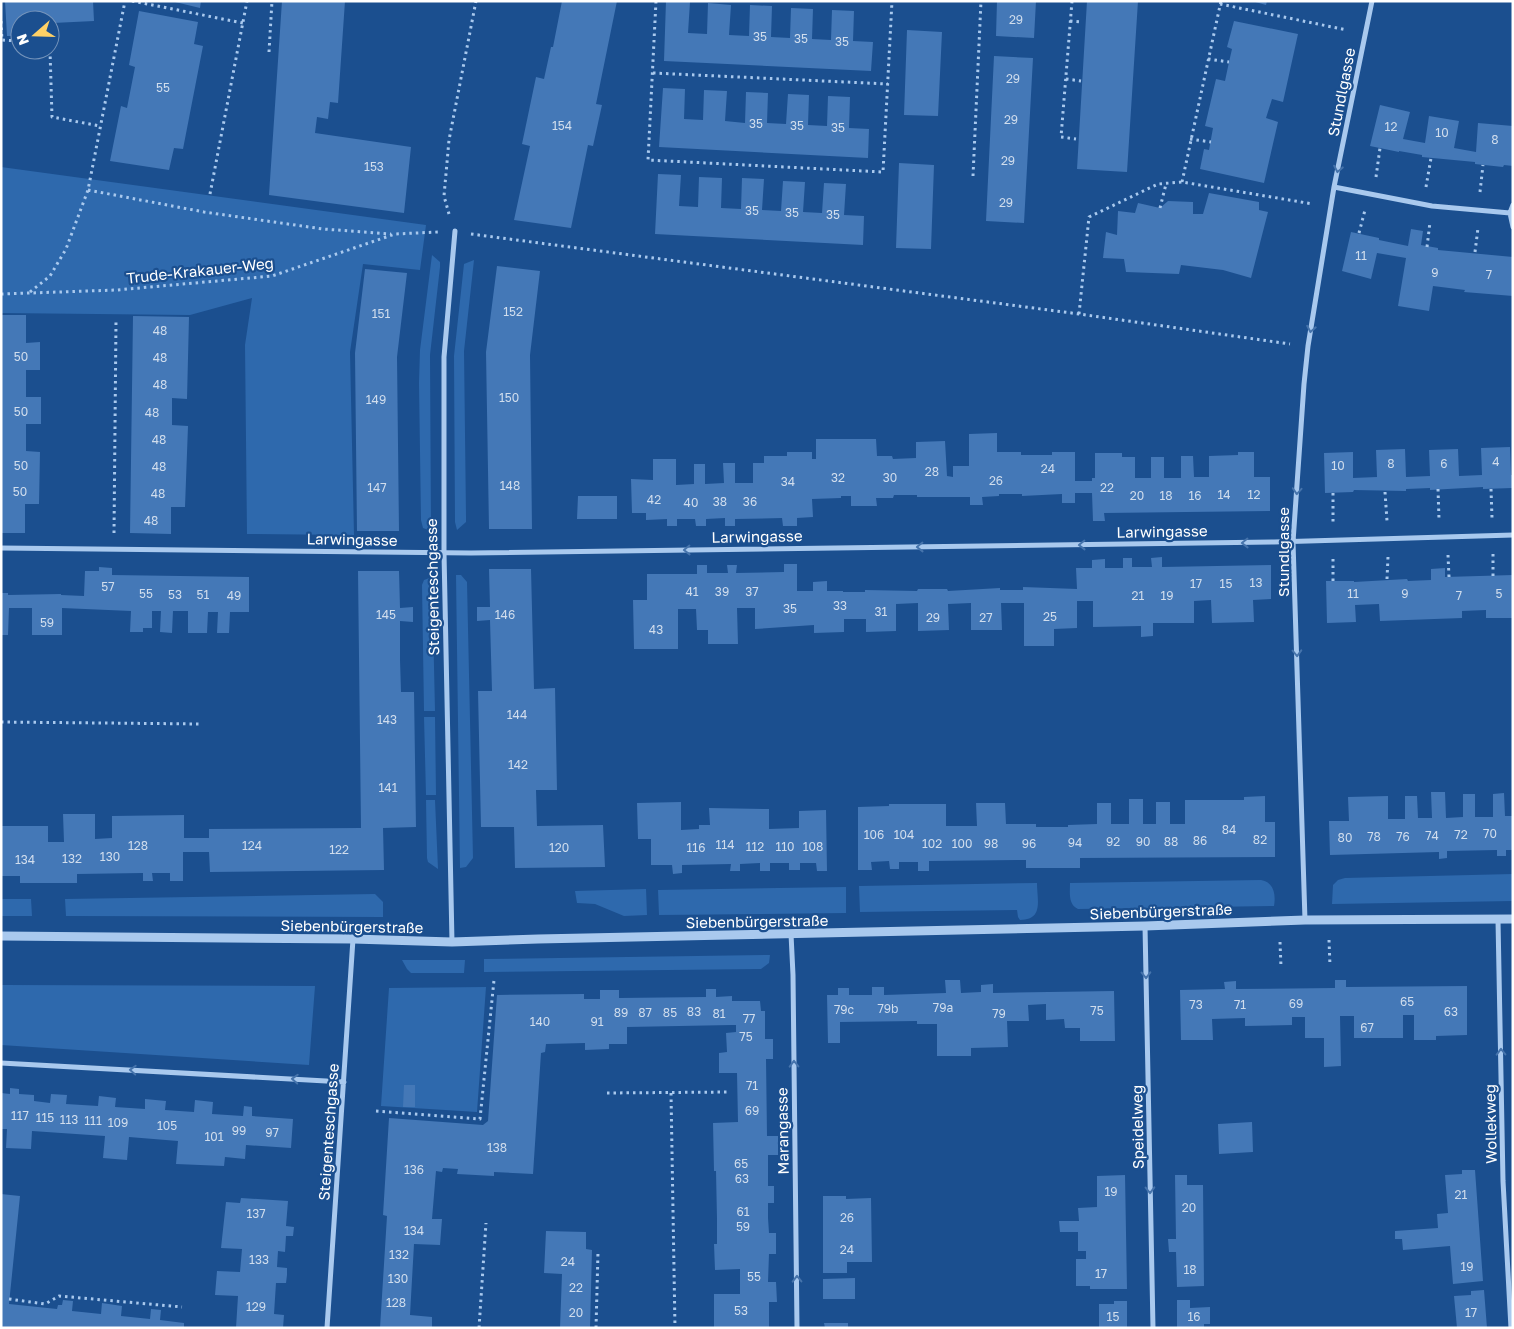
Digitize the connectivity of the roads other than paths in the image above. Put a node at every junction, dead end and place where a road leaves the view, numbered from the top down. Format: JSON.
{"nodes":[{"id":1,"x":1372,"y":1,"type":"edge"},
{"id":2,"x":1334,"y":187,"type":"junction"},
{"id":3,"x":1513,"y":205,"type":"edge"},
{"id":4,"x":1510,"y":213,"type":"junction"},
{"id":5,"x":1513,"y":226,"type":"edge"},
{"id":6,"x":455,"y":231,"type":"road end"},
{"id":7,"x":1513,"y":535,"type":"edge"},
{"id":8,"x":1293,"y":542,"type":"junction"},
{"id":9,"x":1,"y":548,"type":"edge"},
{"id":10,"x":444,"y":553,"type":"junction"},
{"id":11,"x":1306,"y":920,"type":"junction"},
{"id":12,"x":1498,"y":920,"type":"junction"},
{"id":13,"x":1513,"y":920,"type":"edge"},
{"id":14,"x":1145,"y":926,"type":"junction"},
{"id":15,"x":791,"y":934,"type":"junction"},
{"id":16,"x":1,"y":936,"type":"edge"},
{"id":17,"x":353,"y":939,"type":"junction"},
{"id":18,"x":452,"y":942,"type":"junction"},
{"id":19,"x":1,"y":1063,"type":"edge"},
{"id":20,"x":344,"y":1082,"type":"junction"},
{"id":21,"x":327,"y":1328,"type":"edge"},
{"id":22,"x":797,"y":1328,"type":"edge"},
{"id":23,"x":1152,"y":1328,"type":"edge"},
{"id":24,"x":1511,"y":1328,"type":"edge"}],
"edges":[{"from":1,"to":2,"type":"street","name":"Stundlgasse","one_way":true},
{"from":2,"to":4,"type":"street"},
{"from":2,"to":8,"type":"street","name":"Stundlgasse","one_way":true},
{"from":3,"to":4,"type":"street"},
{"from":4,"to":5,"type":"street"},
{"from":6,"to":10,"type":"street","name":"Steigenteschgasse"},
{"from":7,"to":8,"type":"street","name":"Larwingasse"},
{"from":8,"to":10,"type":"street","name":"Larwingasse","one_way":true},
{"from":8,"to":11,"type":"street","name":"Stundlgasse","one_way":true},
{"from":9,"to":10,"type":"street","name":"Larwingasse"},
{"from":10,"to":18,"type":"street","name":"Steigenteschgasse"},
{"from":11,"to":12,"type":"street","name":"Siebenbürgerstraße"},
{"from":11,"to":14,"type":"street","name":"Siebenbürgerstraße"},
{"from":12,"to":13,"type":"street","name":"Siebenbürgerstraße"},
{"from":24,"to":12,"type":"street","name":"Wollekweg","one_way":true},
{"from":14,"to":15,"type":"street","name":"Siebenbürgerstraße"},
{"from":14,"to":23,"type":"street","name":"Speidelweg","one_way":true},
{"from":15,"to":18,"type":"street","name":"Siebenbürgerstraße"},
{"from":22,"to":15,"type":"street","name":"Marangasse","one_way":true},
{"from":16,"to":17,"type":"street","name":"Siebenbürgerstraße"},
{"from":17,"to":18,"type":"street","name":"Siebenbürgerstraße"},
{"from":17,"to":20,"type":"street","name":"Steigenteschgasse"},
{"from":20,"to":19,"type":"street","one_way":true},
{"from":20,"to":21,"type":"street","name":"Steigenteschgasse"}]}
